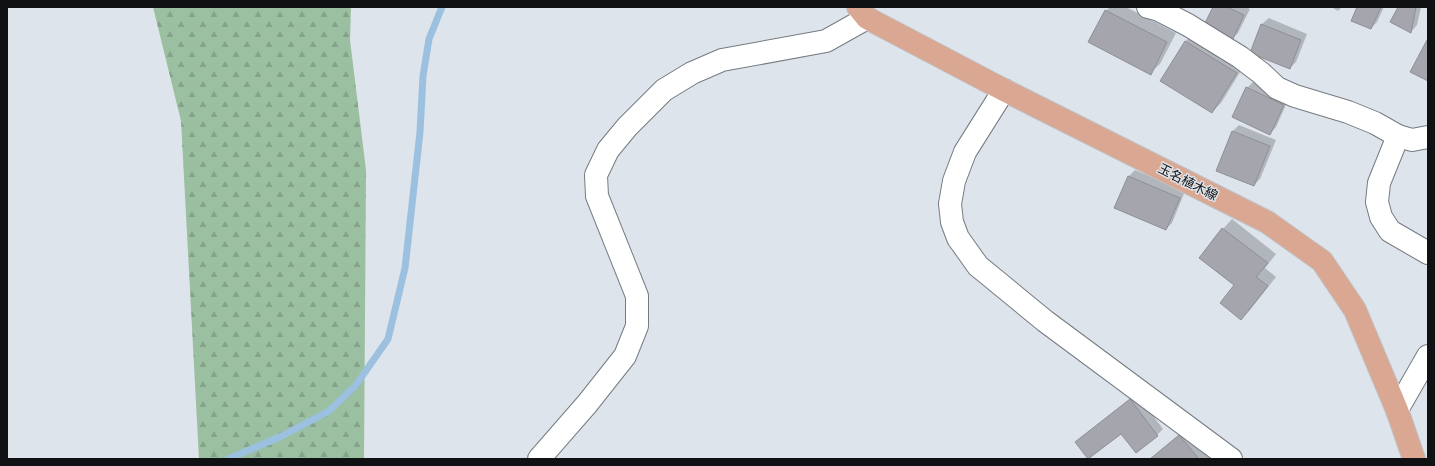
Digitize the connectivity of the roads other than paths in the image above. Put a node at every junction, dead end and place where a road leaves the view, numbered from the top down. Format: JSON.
{"nodes":[{"id":1,"x":1148,"y":7,"type":"edge"},
{"id":2,"x":863,"y":12,"type":"edge"},
{"id":3,"x":1004,"y":90,"type":"junction"},
{"id":4,"x":1398,"y":136,"type":"junction"},
{"id":5,"x":1428,"y":137,"type":"edge"},
{"id":6,"x":1428,"y":253,"type":"edge"},
{"id":7,"x":1428,"y":356,"type":"edge"},
{"id":8,"x":1397,"y":410,"type":"junction"},
{"id":9,"x":539,"y":459,"type":"edge"},
{"id":10,"x":1231,"y":459,"type":"edge"},
{"id":11,"x":1414,"y":459,"type":"edge"}],
"edges":[{"from":1,"to":4,"type":"street"},
{"from":2,"to":3,"type":"main road","name":"玉名植木線"},
{"from":2,"to":9,"type":"street"},
{"from":3,"to":8,"type":"main road","name":"玉名植木線"},
{"from":3,"to":10,"type":"street"},
{"from":4,"to":5,"type":"street"},
{"from":4,"to":6,"type":"street"},
{"from":7,"to":8,"type":"street"},
{"from":8,"to":11,"type":"main road","name":"玉名植木線"}]}
